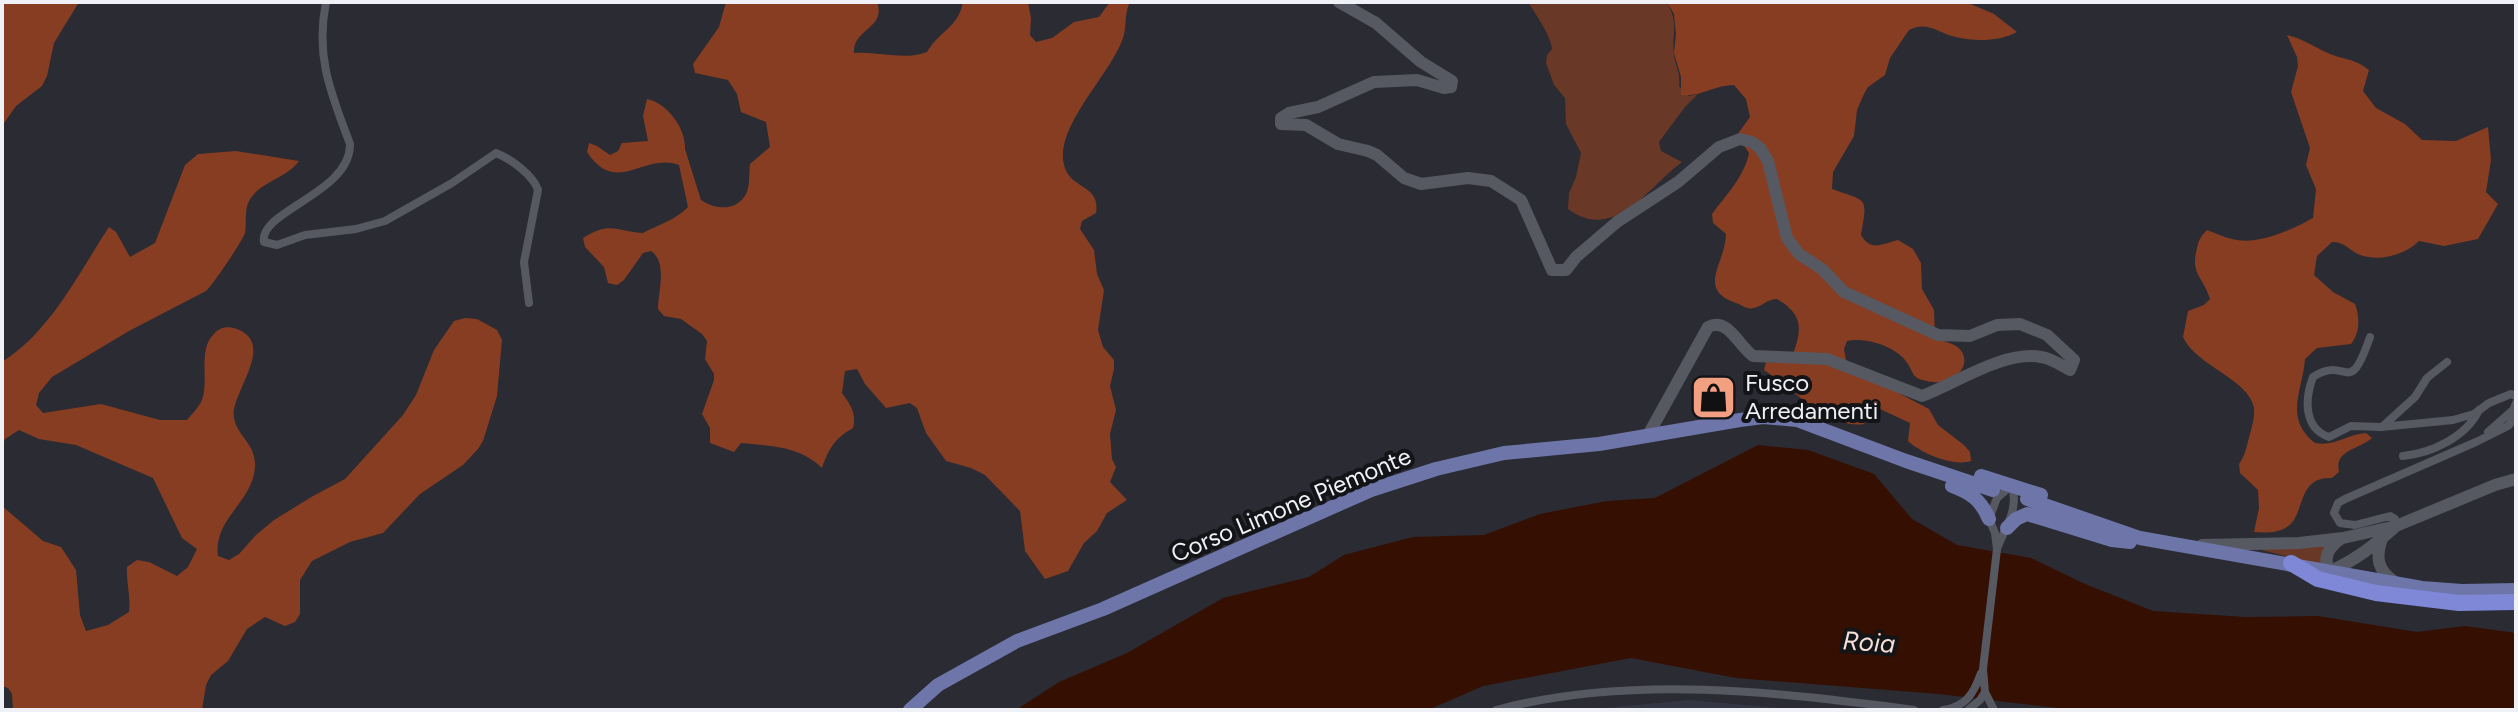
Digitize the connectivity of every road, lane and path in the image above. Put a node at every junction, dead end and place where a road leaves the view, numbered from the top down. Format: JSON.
{"nodes":[{"id":1,"x":326,"y":2,"type":"edge"},
{"id":2,"x":1339,"y":2,"type":"edge"},
{"id":3,"x":529,"y":303,"type":"dead end"},
{"id":4,"x":2370,"y":337,"type":"dead end"},
{"id":5,"x":2447,"y":362,"type":"dead end"},
{"id":6,"x":2516,"y":396,"type":"edge"},
{"id":7,"x":2516,"y":403,"type":"edge"},
{"id":8,"x":2480,"y":409,"type":"junction"},
{"id":9,"x":2516,"y":417,"type":"edge"},
{"id":10,"x":1797,"y":420,"type":"junction"},
{"id":11,"x":2381,"y":427,"type":"junction"},
{"id":12,"x":1647,"y":437,"type":"junction"},
{"id":13,"x":2482,"y":439,"type":"junction"},
{"id":14,"x":2403,"y":456,"type":"dead end"},
{"id":15,"x":2516,"y":479,"type":"edge"},
{"id":16,"x":2012,"y":485,"type":"junction"},
{"id":17,"x":1993,"y":490,"type":"dead end"},
{"id":18,"x":2027,"y":499,"type":"dead end"},
{"id":19,"x":1988,"y":510,"type":"junction"},
{"id":20,"x":2012,"y":521,"type":"junction"},
{"id":21,"x":2396,"y":526,"type":"junction"},
{"id":22,"x":2343,"y":538,"type":"junction"},
{"id":23,"x":2382,"y":539,"type":"junction"},
{"id":24,"x":2166,"y":543,"type":"junction"},
{"id":25,"x":2186,"y":545,"type":"junction"},
{"id":26,"x":1997,"y":549,"type":"junction"},
{"id":27,"x":2291,"y":563,"type":"junction"},
{"id":28,"x":2330,"y":571,"type":"junction"},
{"id":29,"x":2398,"y":584,"type":"junction"},
{"id":30,"x":2516,"y":590,"type":"edge"},
{"id":31,"x":2516,"y":602,"type":"edge"},
{"id":32,"x":1983,"y":669,"type":"junction"},
{"id":33,"x":1985,"y":692,"type":"junction"},
{"id":34,"x":1969,"y":708,"type":"edge"},
{"id":35,"x":910,"y":710,"type":"edge"},
{"id":36,"x":1496,"y":710,"type":"edge"},
{"id":37,"x":1914,"y":710,"type":"edge"},
{"id":38,"x":1943,"y":710,"type":"edge"},
{"id":39,"x":1994,"y":710,"type":"edge"}],
"edges":[{"from":1,"to":3,"type":"street"},
{"from":2,"to":12,"type":"main road"},
{"from":4,"to":11,"type":"street"},
{"from":5,"to":11,"type":"street"},
{"from":6,"to":8,"type":"street"},
{"from":7,"to":13,"type":"street"},
{"from":8,"to":11,"type":"street"},
{"from":8,"to":14,"type":"street"},
{"from":9,"to":13,"type":"street"},
{"from":10,"to":12,"type":"main road","name":"Corso Limone Piemonte"},
{"from":10,"to":16,"type":"main road"},
{"from":10,"to":17,"type":"main road","name":"Corso Limone Piemonte"},
{"from":10,"to":19,"type":"main road"},
{"from":12,"to":35,"type":"main road","name":"Corso Limone Piemonte"},
{"from":13,"to":21,"type":"street"},
{"from":15,"to":21,"type":"main road"},
{"from":16,"to":19,"type":"street"},
{"from":16,"to":20,"type":"street"},
{"from":16,"to":24,"type":"main road"},
{"from":18,"to":24,"type":"main road"},
{"from":19,"to":26,"type":"street"},
{"from":20,"to":24,"type":"main road"},
{"from":20,"to":26,"type":"street"},
{"from":21,"to":22,"type":"main road"},
{"from":21,"to":23,"type":"main road"},
{"from":22,"to":25,"type":"main road"},
{"from":22,"to":28,"type":"main road"},
{"from":23,"to":28,"type":"main road"},
{"from":23,"to":29,"type":"main road"},
{"from":24,"to":25,"type":"main road"},
{"from":25,"to":27,"type":"main road"},
{"from":26,"to":32,"type":"street"},
{"from":27,"to":28,"type":"main road"},
{"from":27,"to":31,"type":"highway"},
{"from":28,"to":29,"type":"main road"},
{"from":29,"to":30,"type":"main road"},
{"from":32,"to":33,"type":"street"},
{"from":32,"to":34,"type":"street"},
{"from":33,"to":34,"type":"street"},
{"from":33,"to":39,"type":"street"},
{"from":34,"to":38,"type":"street"},
{"from":36,"to":37,"type":"street"}]}
